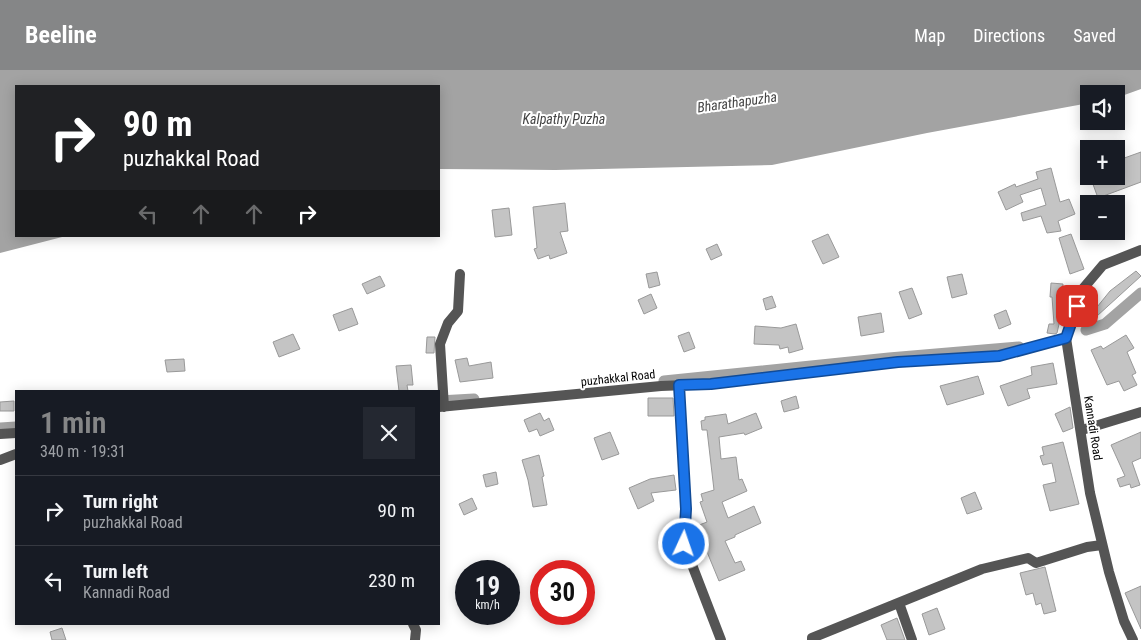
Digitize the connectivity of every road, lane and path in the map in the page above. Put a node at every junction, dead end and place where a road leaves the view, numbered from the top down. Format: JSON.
{"nodes":[{"id":1,"x":1141,"y":250,"type":"edge"},
{"id":2,"x":460,"y":274,"type":"dead end"},
{"id":3,"x":1066,"y":338,"type":"junction"},
{"id":4,"x":679,"y":385,"type":"junction"},
{"id":5,"x":442,"y":407,"type":"edge"},
{"id":6,"x":1141,"y":412,"type":"edge"},
{"id":7,"x":1082,"y":430,"type":"junction"},
{"id":8,"x":15,"y":433,"type":"edge"},
{"id":9,"x":0,"y":434,"type":"edge"},
{"id":10,"x":15,"y":454,"type":"edge"},
{"id":11,"x":0,"y":460,"type":"edge"},
{"id":12,"x":1102,"y":545,"type":"junction"},
{"id":13,"x":899,"y":603,"type":"junction"},
{"id":14,"x":414,"y":625,"type":"edge"},
{"id":15,"x":415,"y":640,"type":"edge"},
{"id":16,"x":721,"y":640,"type":"edge"},
{"id":17,"x":812,"y":640,"type":"edge"},
{"id":18,"x":912,"y":640,"type":"edge"},
{"id":19,"x":1133,"y":640,"type":"edge"}],
"edges":[{"from":1,"to":3,"type":"street","name":"Kannadi Road"},
{"from":2,"to":5,"type":"street"},
{"from":3,"to":4,"type":"street","name":"puzhakkal Road"},
{"from":3,"to":7,"type":"street","name":"Kannadi Road"},
{"from":4,"to":5,"type":"street","name":"puzhakkal Road"},
{"from":4,"to":16,"type":"street"},
{"from":6,"to":7,"type":"street"},
{"from":7,"to":12,"type":"street","name":"Kannadi Road"},
{"from":8,"to":9,"type":"street"},
{"from":10,"to":11,"type":"street"},
{"from":12,"to":13,"type":"street"},
{"from":12,"to":19,"type":"street","name":"Kannadi Road"},
{"from":13,"to":17,"type":"street"},
{"from":13,"to":18,"type":"street"},
{"from":14,"to":15,"type":"street"}]}
